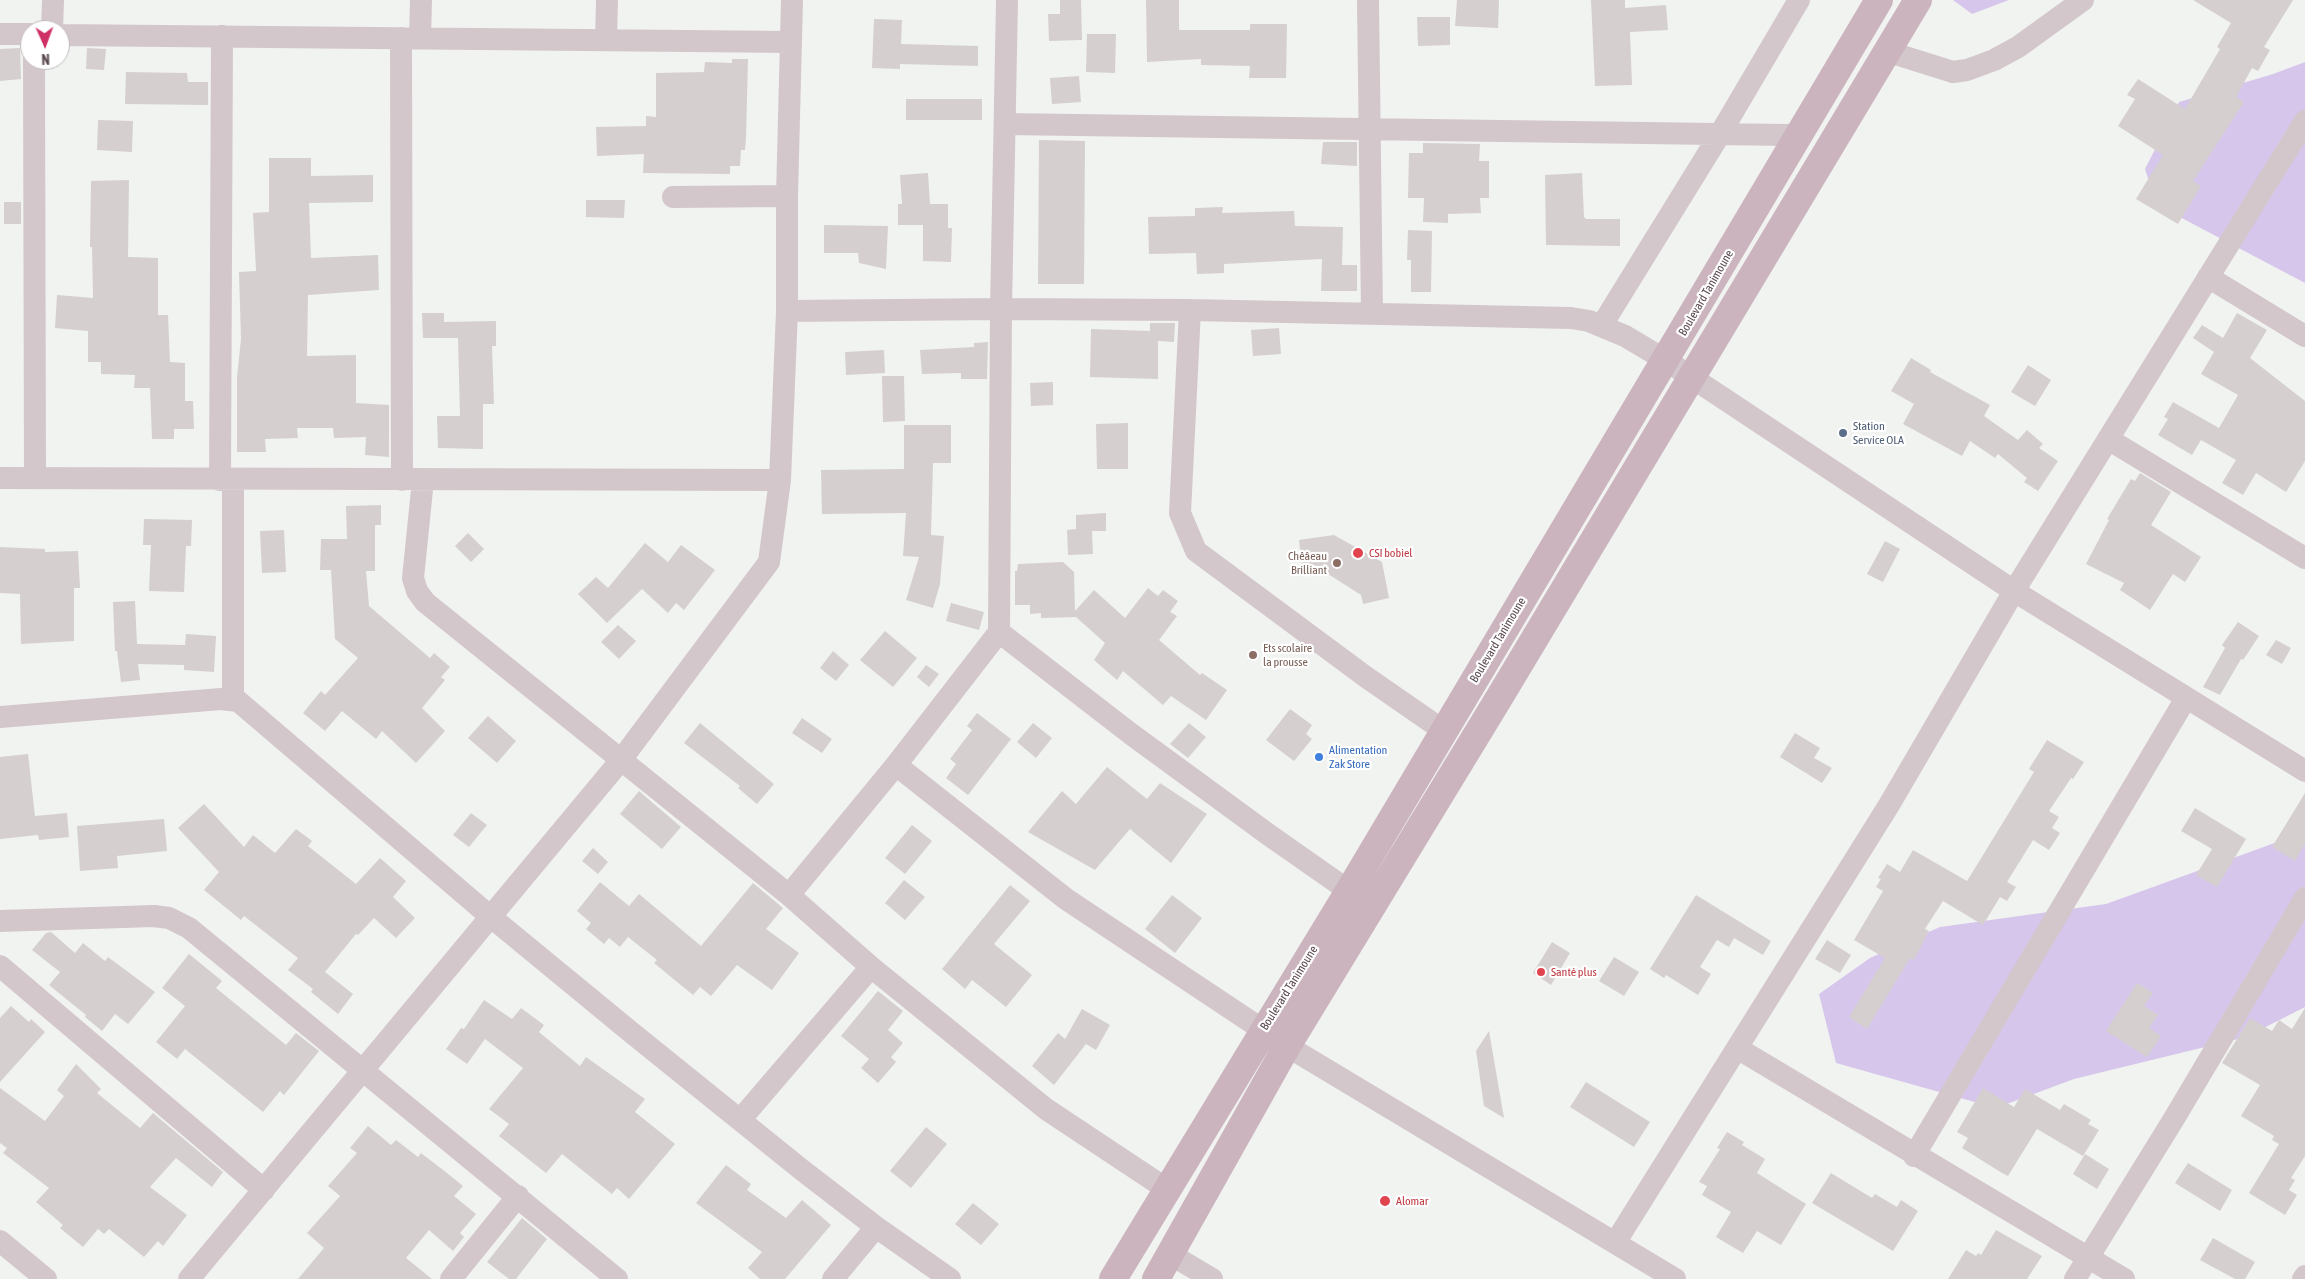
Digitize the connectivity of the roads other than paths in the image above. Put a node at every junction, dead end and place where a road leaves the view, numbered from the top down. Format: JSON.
{"nodes":[{"id":1,"x":53,"y":0,"type":"edge"},
{"id":2,"x":421,"y":0,"type":"edge"},
{"id":3,"x":607,"y":0,"type":"edge"},
{"id":4,"x":792,"y":0,"type":"edge"},
{"id":5,"x":1007,"y":0,"type":"edge"},
{"id":6,"x":1368,"y":0,"type":"edge"},
{"id":7,"x":1799,"y":0,"type":"edge"},
{"id":8,"x":1879,"y":0,"type":"edge"},
{"id":9,"x":1918,"y":0,"type":"edge"},
{"id":10,"x":2083,"y":0,"type":"edge"},
{"id":11,"x":52,"y":20,"type":"edge"},
{"id":12,"x":0,"y":34,"type":"edge"},
{"id":13,"x":20,"y":34,"type":"edge"},
{"id":14,"x":70,"y":35,"type":"edge"},
{"id":15,"x":222,"y":36,"type":"junction"},
{"id":16,"x":410,"y":38,"type":"junction"},
{"id":17,"x":606,"y":40,"type":"junction"},
{"id":18,"x":791,"y":42,"type":"junction"},
{"id":19,"x":1886,"y":51,"type":"junction"},
{"id":20,"x":34,"y":70,"type":"edge"},
{"id":21,"x":2305,"y":121,"type":"edge"},
{"id":22,"x":1005,"y":124,"type":"junction"},
{"id":23,"x":1370,"y":128,"type":"junction"},
{"id":24,"x":1799,"y":133,"type":"junction"},
{"id":25,"x":1720,"y":134,"type":"junction"},
{"id":26,"x":787,"y":196,"type":"junction"},
{"id":27,"x":673,"y":197,"type":"dead end"},
{"id":28,"x":2208,"y":277,"type":"junction"},
{"id":29,"x":1001,"y":309,"type":"junction"},
{"id":30,"x":1190,"y":310,"type":"junction"},
{"id":31,"x":787,"y":312,"type":"junction"},
{"id":32,"x":1372,"y":314,"type":"junction"},
{"id":33,"x":1602,"y":325,"type":"junction"},
{"id":34,"x":2305,"y":336,"type":"edge"},
{"id":35,"x":1667,"y":361,"type":"junction"},
{"id":36,"x":1692,"y":378,"type":"junction"},
{"id":37,"x":2108,"y":438,"type":"junction"},
{"id":38,"x":0,"y":478,"type":"edge"},
{"id":39,"x":34,"y":478,"type":"junction"},
{"id":40,"x":226,"y":480,"type":"junction"},
{"id":41,"x":412,"y":480,"type":"junction"},
{"id":42,"x":780,"y":480,"type":"junction"},
{"id":43,"x":2305,"y":558,"type":"edge"},
{"id":44,"x":2014,"y":591,"type":"junction"},
{"id":45,"x":999,"y":632,"type":"junction"},
{"id":46,"x":2186,"y":698,"type":"junction"},
{"id":47,"x":233,"y":700,"type":"junction"},
{"id":48,"x":0,"y":717,"type":"edge"},
{"id":49,"x":1444,"y":731,"type":"junction"},
{"id":50,"x":622,"y":760,"type":"junction"},
{"id":51,"x":896,"y":766,"type":"junction"},
{"id":52,"x":2305,"y":772,"type":"edge"},
{"id":53,"x":1349,"y":891,"type":"junction"},
{"id":54,"x":789,"y":895,"type":"junction"},
{"id":55,"x":2305,"y":898,"type":"edge"},
{"id":56,"x":491,"y":917,"type":"junction"},
{"id":57,"x":0,"y":920,"type":"edge"},
{"id":58,"x":0,"y":966,"type":"edge"},
{"id":59,"x":871,"y":967,"type":"junction"},
{"id":60,"x":1264,"y":1029,"type":"junction"},
{"id":61,"x":1287,"y":1046,"type":"junction"},
{"id":62,"x":1736,"y":1048,"type":"junction"},
{"id":63,"x":361,"y":1071,"type":"junction"},
{"id":64,"x":740,"y":1120,"type":"junction"},
{"id":65,"x":1914,"y":1156,"type":"junction"},
{"id":66,"x":264,"y":1190,"type":"junction"},
{"id":67,"x":1168,"y":1190,"type":"junction"},
{"id":68,"x":518,"y":1196,"type":"junction"},
{"id":69,"x":876,"y":1227,"type":"junction"},
{"id":70,"x":0,"y":1241,"type":"edge"},
{"id":71,"x":1615,"y":1243,"type":"junction"},
{"id":72,"x":1170,"y":1254,"type":"junction"},
{"id":73,"x":2088,"y":1256,"type":"junction"},
{"id":74,"x":2305,"y":1276,"type":"edge"},
{"id":75,"x":46,"y":1279,"type":"edge"},
{"id":76,"x":190,"y":1279,"type":"edge"},
{"id":77,"x":452,"y":1279,"type":"edge"},
{"id":78,"x":617,"y":1279,"type":"edge"},
{"id":79,"x":833,"y":1279,"type":"edge"},
{"id":80,"x":950,"y":1279,"type":"edge"},
{"id":81,"x":1113,"y":1279,"type":"edge"},
{"id":82,"x":1156,"y":1279,"type":"edge"},
{"id":83,"x":1212,"y":1279,"type":"edge"},
{"id":84,"x":1675,"y":1279,"type":"edge"},
{"id":85,"x":2075,"y":1279,"type":"edge"},
{"id":86,"x":2124,"y":1279,"type":"edge"},
{"id":87,"x":2303,"y":1279,"type":"edge"}],
"edges":[{"from":1,"to":11,"type":"street"},
{"from":2,"to":16,"type":"street"},
{"from":3,"to":17,"type":"street"},
{"from":4,"to":18,"type":"street"},
{"from":5,"to":22,"type":"street"},
{"from":6,"to":23,"type":"street"},
{"from":7,"to":25,"type":"street"},
{"from":8,"to":24,"type":"main road","name":"Boulevard Tanimoune"},
{"from":9,"to":19,"type":"main road"},
{"from":10,"to":19,"type":"street"},
{"from":12,"to":13,"type":"street"},
{"from":14,"to":15,"type":"street"},
{"from":15,"to":16,"type":"street"},
{"from":15,"to":40,"type":"street"},
{"from":16,"to":17,"type":"street"},
{"from":16,"to":41,"type":"street"},
{"from":17,"to":18,"type":"street"},
{"from":18,"to":26,"type":"street"},
{"from":19,"to":36,"type":"main road"},
{"from":20,"to":39,"type":"street"},
{"from":21,"to":28,"type":"street"},
{"from":22,"to":23,"type":"street"},
{"from":22,"to":29,"type":"street"},
{"from":23,"to":25,"type":"street"},
{"from":23,"to":32,"type":"street"},
{"from":24,"to":25,"type":"street"},
{"from":24,"to":35,"type":"main road","name":"Boulevard Tanimoune"},
{"from":25,"to":33,"type":"street"},
{"from":26,"to":27,"type":"street"},
{"from":26,"to":31,"type":"street"},
{"from":28,"to":34,"type":"street"},
{"from":28,"to":37,"type":"street"},
{"from":29,"to":30,"type":"street"},
{"from":29,"to":31,"type":"street"},
{"from":29,"to":45,"type":"street"},
{"from":30,"to":32,"type":"street"},
{"from":30,"to":49,"type":"street"},
{"from":31,"to":42,"type":"street"},
{"from":32,"to":33,"type":"street"},
{"from":33,"to":35,"type":"street"},
{"from":35,"to":36,"type":"street"},
{"from":35,"to":49,"type":"main road","name":"Boulevard Tanimoune"},
{"from":36,"to":44,"type":"street"},
{"from":36,"to":61,"type":"main road"},
{"from":37,"to":43,"type":"street"},
{"from":37,"to":44,"type":"street"},
{"from":38,"to":39,"type":"street"},
{"from":39,"to":40,"type":"street"},
{"from":40,"to":41,"type":"street"},
{"from":40,"to":47,"type":"street"},
{"from":41,"to":42,"type":"street"},
{"from":41,"to":50,"type":"street"},
{"from":42,"to":50,"type":"street"},
{"from":44,"to":46,"type":"street"},
{"from":44,"to":62,"type":"street"},
{"from":45,"to":51,"type":"street"},
{"from":45,"to":53,"type":"street"},
{"from":46,"to":52,"type":"street"},
{"from":46,"to":65,"type":"street"},
{"from":47,"to":48,"type":"street"},
{"from":47,"to":56,"type":"street"},
{"from":49,"to":53,"type":"main road","name":"Boulevard Tanimoune"},
{"from":50,"to":54,"type":"street"},
{"from":50,"to":56,"type":"street"},
{"from":51,"to":54,"type":"street"},
{"from":51,"to":60,"type":"street"},
{"from":53,"to":60,"type":"main road","name":"Boulevard Tanimoune"},
{"from":54,"to":59,"type":"street"},
{"from":55,"to":73,"type":"street"},
{"from":56,"to":63,"type":"street"},
{"from":56,"to":64,"type":"street"},
{"from":57,"to":63,"type":"street"},
{"from":58,"to":66,"type":"street"},
{"from":59,"to":64,"type":"street"},
{"from":59,"to":67,"type":"street"},
{"from":60,"to":61,"type":"street"},
{"from":60,"to":67,"type":"main road","name":"Boulevard Tanimoune"},
{"from":61,"to":71,"type":"street"},
{"from":61,"to":72,"type":"main road"},
{"from":62,"to":65,"type":"street"},
{"from":62,"to":71,"type":"street"},
{"from":63,"to":66,"type":"street"},
{"from":63,"to":68,"type":"street"},
{"from":64,"to":69,"type":"street"},
{"from":65,"to":73,"type":"street"},
{"from":66,"to":76,"type":"street"},
{"from":67,"to":81,"type":"main road","name":"Boulevard Tanimoune"},
{"from":68,"to":77,"type":"street"},
{"from":68,"to":78,"type":"street"},
{"from":69,"to":79,"type":"street"},
{"from":69,"to":80,"type":"street"},
{"from":70,"to":75,"type":"street"},
{"from":71,"to":84,"type":"street"},
{"from":72,"to":82,"type":"main road"},
{"from":72,"to":83,"type":"street"},
{"from":73,"to":85,"type":"street"},
{"from":73,"to":86,"type":"street"},
{"from":74,"to":87,"type":"street"}]}
